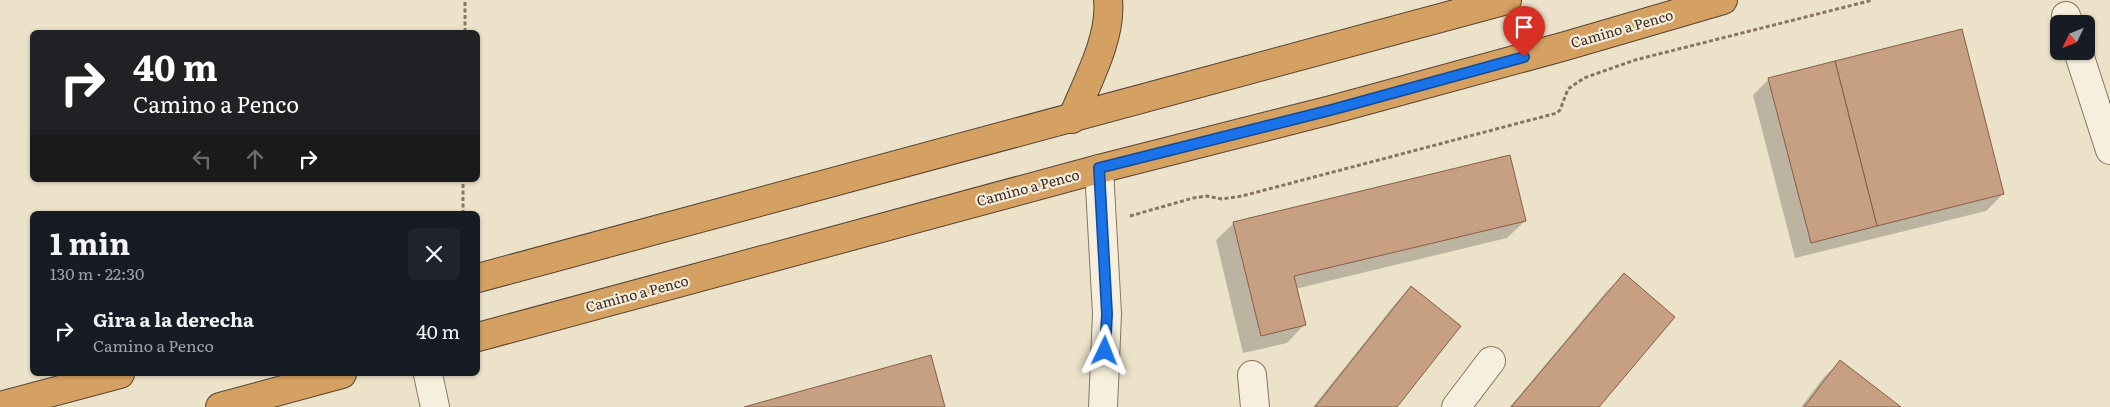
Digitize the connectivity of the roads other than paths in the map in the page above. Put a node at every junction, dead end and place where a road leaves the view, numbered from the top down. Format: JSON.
{"nodes":[{"id":1,"x":1108,"y":0,"type":"edge"},
{"id":2,"x":1507,"y":0,"type":"edge"},
{"id":3,"x":1723,"y":0,"type":"edge"},
{"id":4,"x":2081,"y":60,"type":"edge"},
{"id":5,"x":1072,"y":119,"type":"junction"},
{"id":6,"x":2110,"y":150,"type":"edge"},
{"id":7,"x":1099,"y":168,"type":"junction"},
{"id":8,"x":480,"y":277,"type":"edge"},
{"id":9,"x":480,"y":336,"type":"edge"},
{"id":10,"x":1491,"y":362,"type":"dead end"},
{"id":11,"x":1252,"y":375,"type":"dead end"},
{"id":12,"x":112,"y":376,"type":"edge"},
{"id":13,"x":335,"y":376,"type":"edge"},
{"id":14,"x":428,"y":376,"type":"edge"},
{"id":15,"x":0,"y":406,"type":"edge"},
{"id":16,"x":220,"y":407,"type":"edge"},
{"id":17,"x":435,"y":407,"type":"edge"},
{"id":18,"x":1103,"y":407,"type":"edge"},
{"id":19,"x":1255,"y":407,"type":"edge"},
{"id":20,"x":1456,"y":407,"type":"edge"}],
"edges":[{"from":1,"to":5,"type":"highway"},
{"from":2,"to":5,"type":"highway"},
{"from":3,"to":7,"type":"highway","name":"Camino a Penco"},
{"from":4,"to":6,"type":"street"},
{"from":5,"to":8,"type":"highway"},
{"from":7,"to":9,"type":"highway","name":"Camino a Penco"},
{"from":7,"to":18,"type":"street"},
{"from":10,"to":20,"type":"street"},
{"from":11,"to":19,"type":"street"},
{"from":12,"to":15,"type":"highway"},
{"from":13,"to":16,"type":"highway"},
{"from":14,"to":17,"type":"street"}]}
